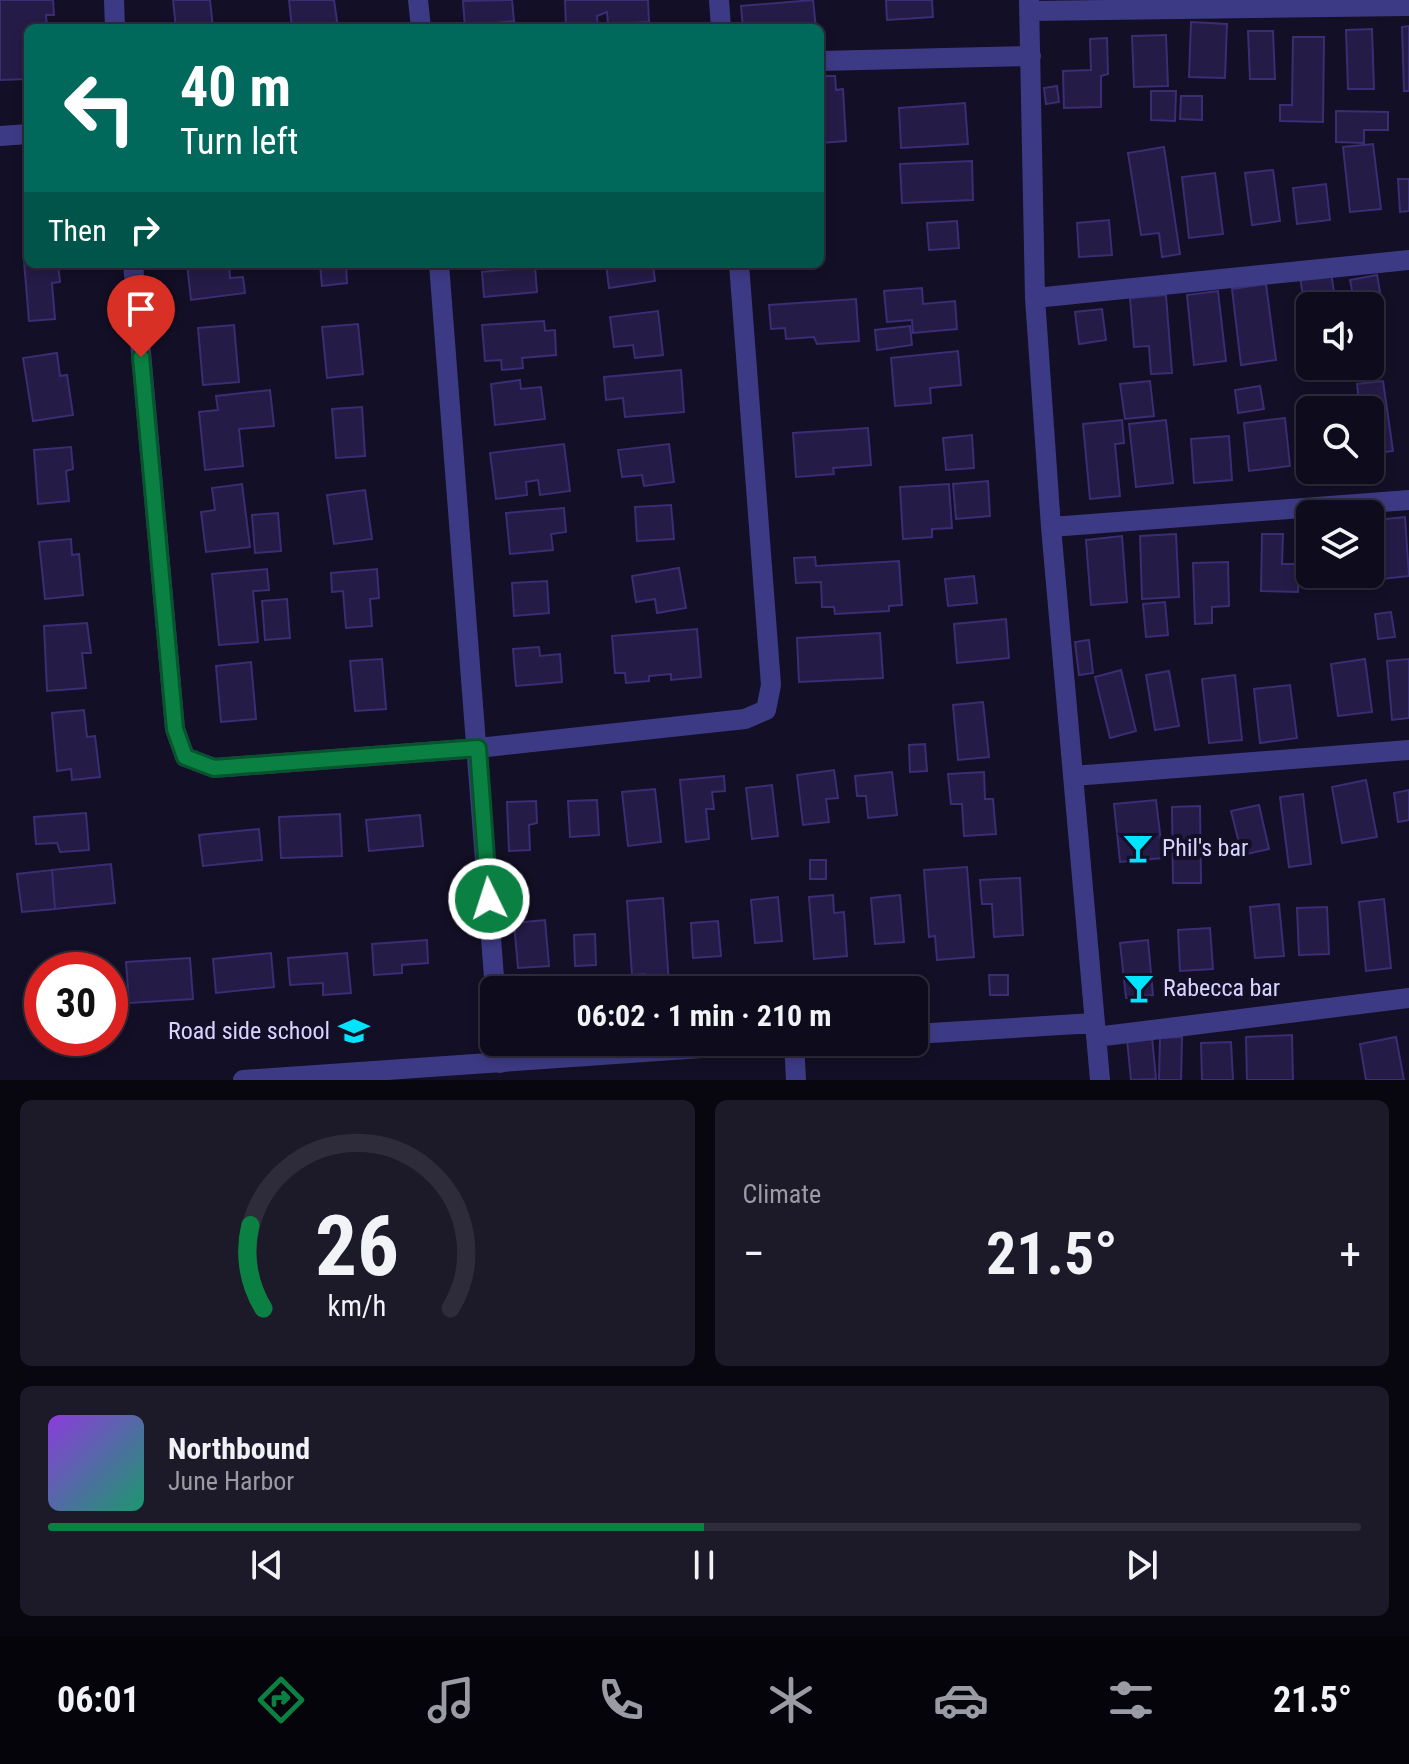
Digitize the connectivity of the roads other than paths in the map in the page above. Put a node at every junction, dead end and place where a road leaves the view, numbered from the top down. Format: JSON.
{"nodes":[{"id":1,"x":114,"y":0,"type":"edge"},
{"id":2,"x":418,"y":0,"type":"edge"},
{"id":3,"x":719,"y":0,"type":"edge"},
{"id":4,"x":1029,"y":6,"type":"edge"},
{"id":5,"x":1409,"y":6,"type":"edge"},
{"id":6,"x":115,"y":24,"type":"edge"},
{"id":7,"x":421,"y":24,"type":"edge"},
{"id":8,"x":721,"y":24,"type":"edge"},
{"id":9,"x":1031,"y":56,"type":"junction"},
{"id":10,"x":824,"y":61,"type":"edge"},
{"id":11,"x":24,"y":134,"type":"edge"},
{"id":12,"x":0,"y":136,"type":"edge"},
{"id":13,"x":1409,"y":260,"type":"edge"},
{"id":14,"x":133,"y":268,"type":"edge"},
{"id":15,"x":439,"y":268,"type":"edge"},
{"id":16,"x":739,"y":268,"type":"edge"},
{"id":17,"x":1035,"y":298,"type":"junction"},
{"id":18,"x":1409,"y":500,"type":"edge"},
{"id":19,"x":1051,"y":527,"type":"junction"},
{"id":20,"x":478,"y":748,"type":"junction"},
{"id":21,"x":1409,"y":750,"type":"edge"},
{"id":22,"x":1073,"y":776,"type":"junction"},
{"id":23,"x":494,"y":976,"type":"edge"},
{"id":24,"x":1409,"y":998,"type":"edge"},
{"id":25,"x":1095,"y":1030,"type":"junction"},
{"id":26,"x":928,"y":1034,"type":"edge"},
{"id":27,"x":500,"y":1056,"type":"edge"},
{"id":28,"x":597,"y":1056,"type":"edge"},
{"id":29,"x":793,"y":1056,"type":"edge"},
{"id":30,"x":500,"y":1063,"type":"junction"},
{"id":31,"x":243,"y":1080,"type":"edge"},
{"id":32,"x":796,"y":1080,"type":"edge"},
{"id":33,"x":1100,"y":1080,"type":"edge"}],
"edges":[{"from":1,"to":6,"type":"street"},
{"from":2,"to":7,"type":"street"},
{"from":3,"to":8,"type":"street"},
{"from":4,"to":5,"type":"street"},
{"from":4,"to":9,"type":"street"},
{"from":9,"to":10,"type":"street"},
{"from":9,"to":17,"type":"street"},
{"from":11,"to":12,"type":"street"},
{"from":13,"to":17,"type":"street"},
{"from":14,"to":20,"type":"street"},
{"from":15,"to":20,"type":"street"},
{"from":16,"to":20,"type":"street"},
{"from":17,"to":19,"type":"street"},
{"from":18,"to":19,"type":"street"},
{"from":19,"to":22,"type":"street"},
{"from":20,"to":23,"type":"street"},
{"from":21,"to":22,"type":"street"},
{"from":22,"to":25,"type":"street"},
{"from":24,"to":25,"type":"street"},
{"from":25,"to":26,"type":"street"},
{"from":25,"to":33,"type":"street"},
{"from":27,"to":30,"type":"street"},
{"from":28,"to":30,"type":"street"},
{"from":29,"to":32,"type":"street"},
{"from":30,"to":31,"type":"street"}]}
